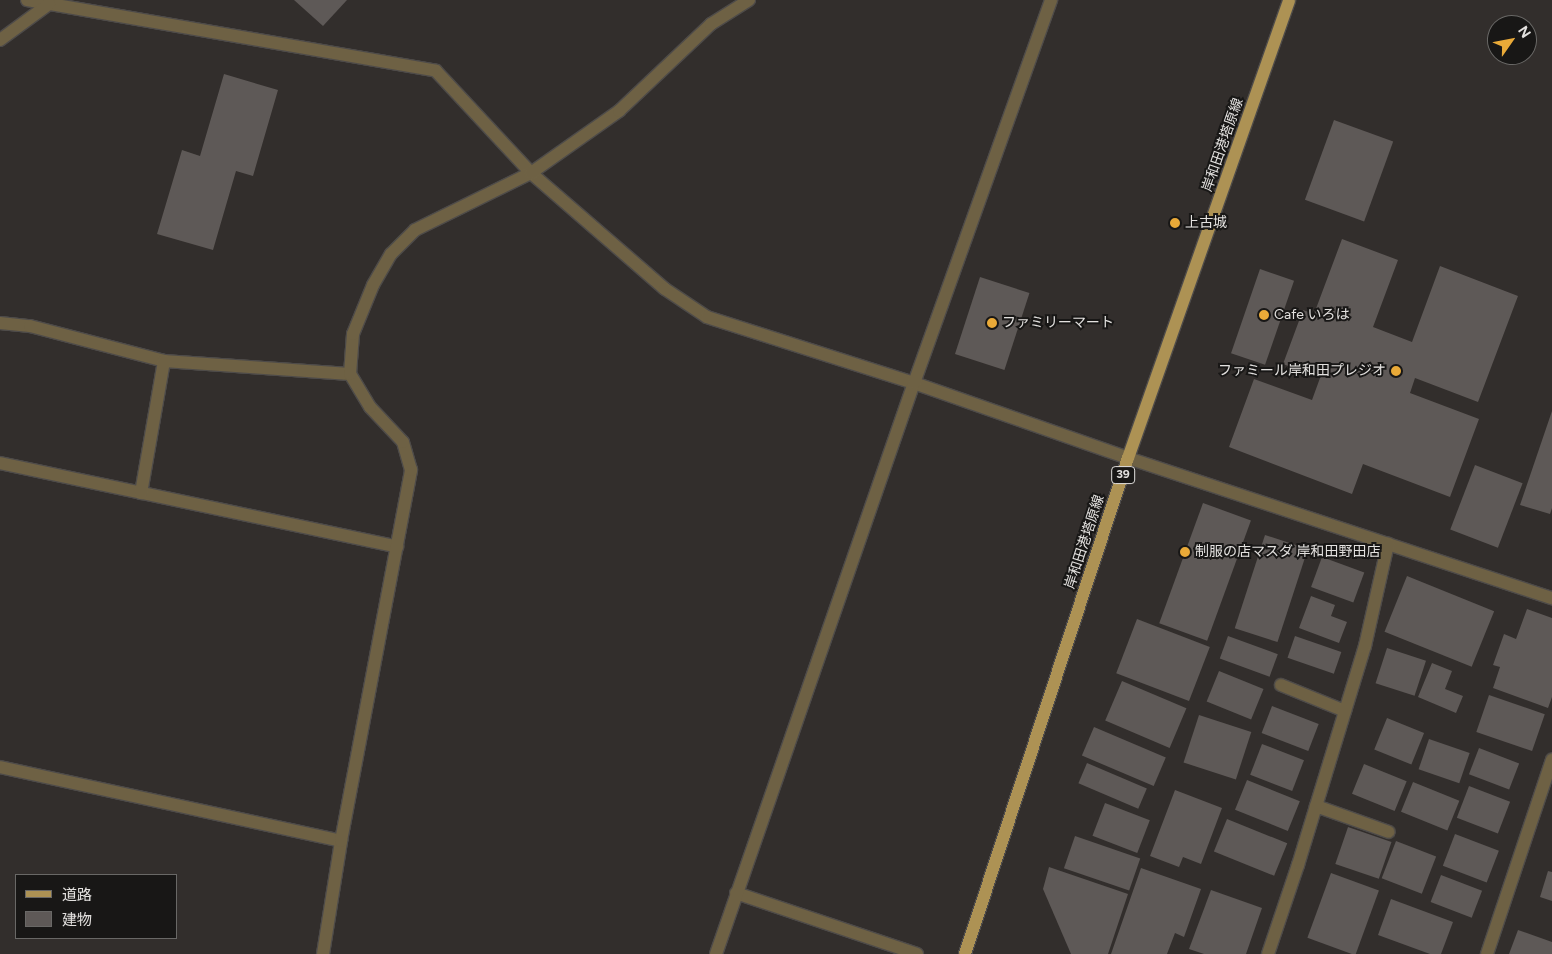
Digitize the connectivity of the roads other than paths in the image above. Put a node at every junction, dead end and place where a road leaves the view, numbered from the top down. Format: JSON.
{"nodes":[{"id":1,"x":28,"y":0,"type":"edge"},
{"id":2,"x":749,"y":0,"type":"edge"},
{"id":3,"x":1051,"y":0,"type":"edge"},
{"id":4,"x":1290,"y":0,"type":"edge"},
{"id":5,"x":49,"y":4,"type":"junction"},
{"id":6,"x":0,"y":40,"type":"edge"},
{"id":7,"x":531,"y":173,"type":"junction"},
{"id":8,"x":0,"y":323,"type":"edge"},
{"id":9,"x":164,"y":362,"type":"junction"},
{"id":10,"x":350,"y":374,"type":"junction"},
{"id":11,"x":914,"y":383,"type":"junction"},
{"id":12,"x":1128,"y":458,"type":"junction"},
{"id":13,"x":0,"y":464,"type":"edge"},
{"id":14,"x":141,"y":493,"type":"junction"},
{"id":15,"x":1388,"y":544,"type":"junction"},
{"id":16,"x":397,"y":547,"type":"junction"},
{"id":17,"x":1552,"y":598,"type":"edge"},
{"id":18,"x":1281,"y":685,"type":"dead end"},
{"id":19,"x":1345,"y":711,"type":"junction"},
{"id":20,"x":1552,"y":760,"type":"edge"},
{"id":21,"x":0,"y":767,"type":"edge"},
{"id":22,"x":1316,"y":806,"type":"junction"},
{"id":23,"x":1389,"y":832,"type":"dead end"},
{"id":24,"x":341,"y":841,"type":"junction"},
{"id":25,"x":736,"y":893,"type":"junction"},
{"id":26,"x":323,"y":954,"type":"edge"},
{"id":27,"x":716,"y":954,"type":"edge"},
{"id":28,"x":917,"y":954,"type":"edge"},
{"id":29,"x":964,"y":954,"type":"edge"},
{"id":30,"x":1268,"y":954,"type":"edge"},
{"id":31,"x":1487,"y":954,"type":"edge"}],
"edges":[{"from":1,"to":5,"type":"street"},
{"from":2,"to":7,"type":"street"},
{"from":3,"to":11,"type":"street"},
{"from":4,"to":12,"type":"main road","name":"岸和田港塔原線","number":"39"},
{"from":5,"to":6,"type":"street"},
{"from":5,"to":7,"type":"street"},
{"from":7,"to":10,"type":"street"},
{"from":7,"to":11,"type":"street"},
{"from":8,"to":9,"type":"street"},
{"from":9,"to":10,"type":"street"},
{"from":9,"to":14,"type":"street"},
{"from":10,"to":16,"type":"street"},
{"from":11,"to":12,"type":"street"},
{"from":11,"to":25,"type":"street"},
{"from":12,"to":15,"type":"street"},
{"from":12,"to":29,"type":"main road","name":"岸和田港塔原線","number":"39"},
{"from":13,"to":14,"type":"street"},
{"from":14,"to":16,"type":"street"},
{"from":15,"to":17,"type":"street"},
{"from":15,"to":19,"type":"street"},
{"from":16,"to":24,"type":"street"},
{"from":18,"to":19,"type":"street"},
{"from":19,"to":22,"type":"street"},
{"from":20,"to":31,"type":"street"},
{"from":21,"to":24,"type":"street"},
{"from":22,"to":23,"type":"street"},
{"from":22,"to":30,"type":"street"},
{"from":24,"to":26,"type":"street"},
{"from":25,"to":27,"type":"street"},
{"from":25,"to":28,"type":"street"}]}
